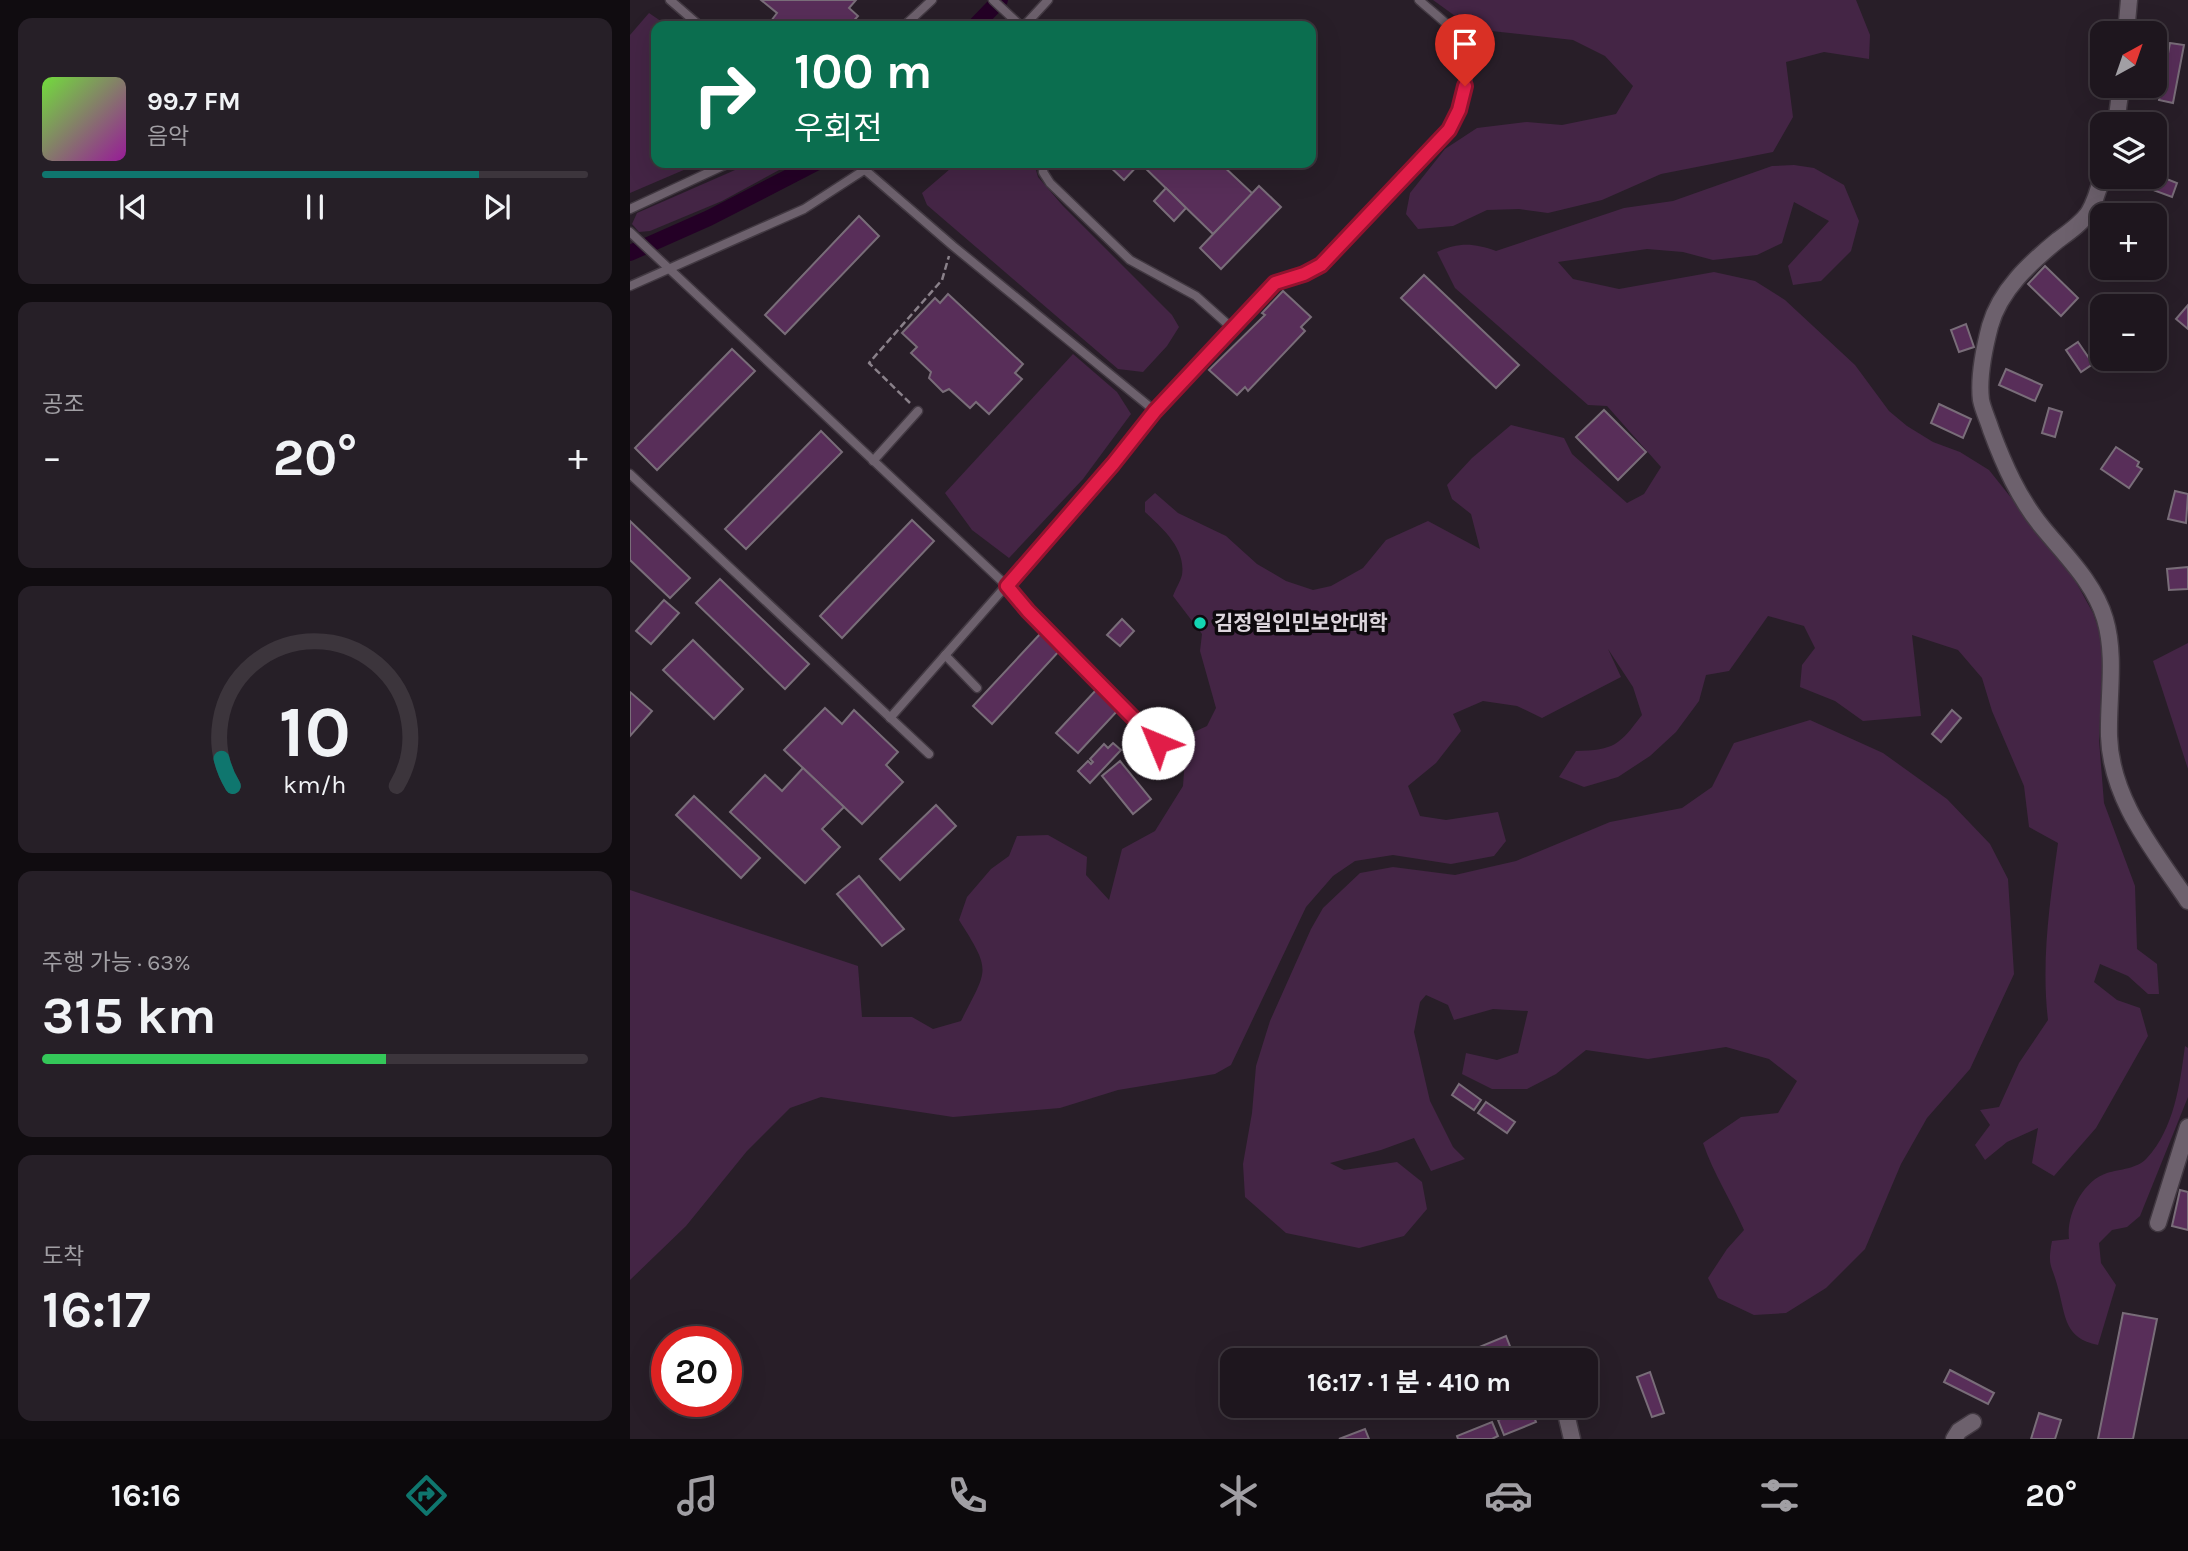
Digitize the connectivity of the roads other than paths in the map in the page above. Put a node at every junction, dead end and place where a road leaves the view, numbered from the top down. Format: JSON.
{"nodes":[{"id":1,"x":670,"y":0,"type":"edge"},
{"id":2,"x":932,"y":0,"type":"edge"},
{"id":3,"x":993,"y":0,"type":"edge"},
{"id":4,"x":1048,"y":0,"type":"edge"},
{"id":5,"x":1419,"y":0,"type":"edge"},
{"id":6,"x":2129,"y":0,"type":"edge"},
{"id":7,"x":694,"y":21,"type":"edge"},
{"id":8,"x":909,"y":21,"type":"edge"},
{"id":9,"x":1017,"y":21,"type":"edge"},
{"id":10,"x":1028,"y":21,"type":"edge"},
{"id":11,"x":2127,"y":21,"type":"edge"},
{"id":12,"x":718,"y":168,"type":"edge"},
{"id":13,"x":863,"y":168,"type":"edge"},
{"id":14,"x":869,"y":168,"type":"edge"},
{"id":15,"x":1043,"y":168,"type":"edge"},
{"id":16,"x":866,"y":170,"type":"junction"},
{"id":17,"x":2098,"y":189,"type":"edge"},
{"id":18,"x":630,"y":209,"type":"edge"},
{"id":19,"x":631,"y":234,"type":"edge"},
{"id":20,"x":668,"y":270,"type":"junction"},
{"id":21,"x":630,"y":286,"type":"edge"},
{"id":22,"x":1233,"y":329,"type":"junction"},
{"id":23,"x":918,"y":411,"type":"road end"},
{"id":24,"x":1155,"y":411,"type":"junction"},
{"id":25,"x":873,"y":461,"type":"junction"},
{"id":26,"x":630,"y":474,"type":"edge"},
{"id":27,"x":1007,"y":586,"type":"junction"},
{"id":28,"x":945,"y":656,"type":"junction"},
{"id":29,"x":977,"y":688,"type":"dead end"},
{"id":30,"x":890,"y":718,"type":"junction"},
{"id":31,"x":1158,"y":743,"type":"dead end"},
{"id":32,"x":929,"y":754,"type":"dead end"},
{"id":33,"x":2188,"y":901,"type":"edge"},
{"id":34,"x":2188,"y":1127,"type":"edge"},
{"id":35,"x":2158,"y":1223,"type":"dead end"},
{"id":36,"x":1567,"y":1418,"type":"edge"},
{"id":37,"x":1973,"y":1422,"type":"dead end"},
{"id":38,"x":1572,"y":1439,"type":"edge"},
{"id":39,"x":1954,"y":1439,"type":"edge"}],
"edges":[{"from":1,"to":7,"type":"lane"},
{"from":2,"to":8,"type":"lane"},
{"from":3,"to":9,"type":"lane"},
{"from":4,"to":10,"type":"lane"},
{"from":5,"to":22,"type":"lane"},
{"from":6,"to":11,"type":"street"},
{"from":12,"to":18,"type":"lane"},
{"from":13,"to":16,"type":"lane"},
{"from":14,"to":16,"type":"lane"},
{"from":15,"to":22,"type":"lane"},
{"from":16,"to":20,"type":"lane"},
{"from":16,"to":24,"type":"lane"},
{"from":17,"to":33,"type":"street"},
{"from":19,"to":20,"type":"lane"},
{"from":20,"to":21,"type":"lane"},
{"from":20,"to":25,"type":"lane"},
{"from":22,"to":24,"type":"lane"},
{"from":23,"to":25,"type":"lane"},
{"from":24,"to":27,"type":"lane"},
{"from":25,"to":27,"type":"lane"},
{"from":26,"to":30,"type":"lane"},
{"from":27,"to":28,"type":"lane"},
{"from":27,"to":31,"type":"lane"},
{"from":28,"to":29,"type":"lane"},
{"from":28,"to":30,"type":"lane"},
{"from":30,"to":32,"type":"lane"},
{"from":34,"to":35,"type":"street"},
{"from":36,"to":38,"type":"street"},
{"from":37,"to":39,"type":"street"}]}
